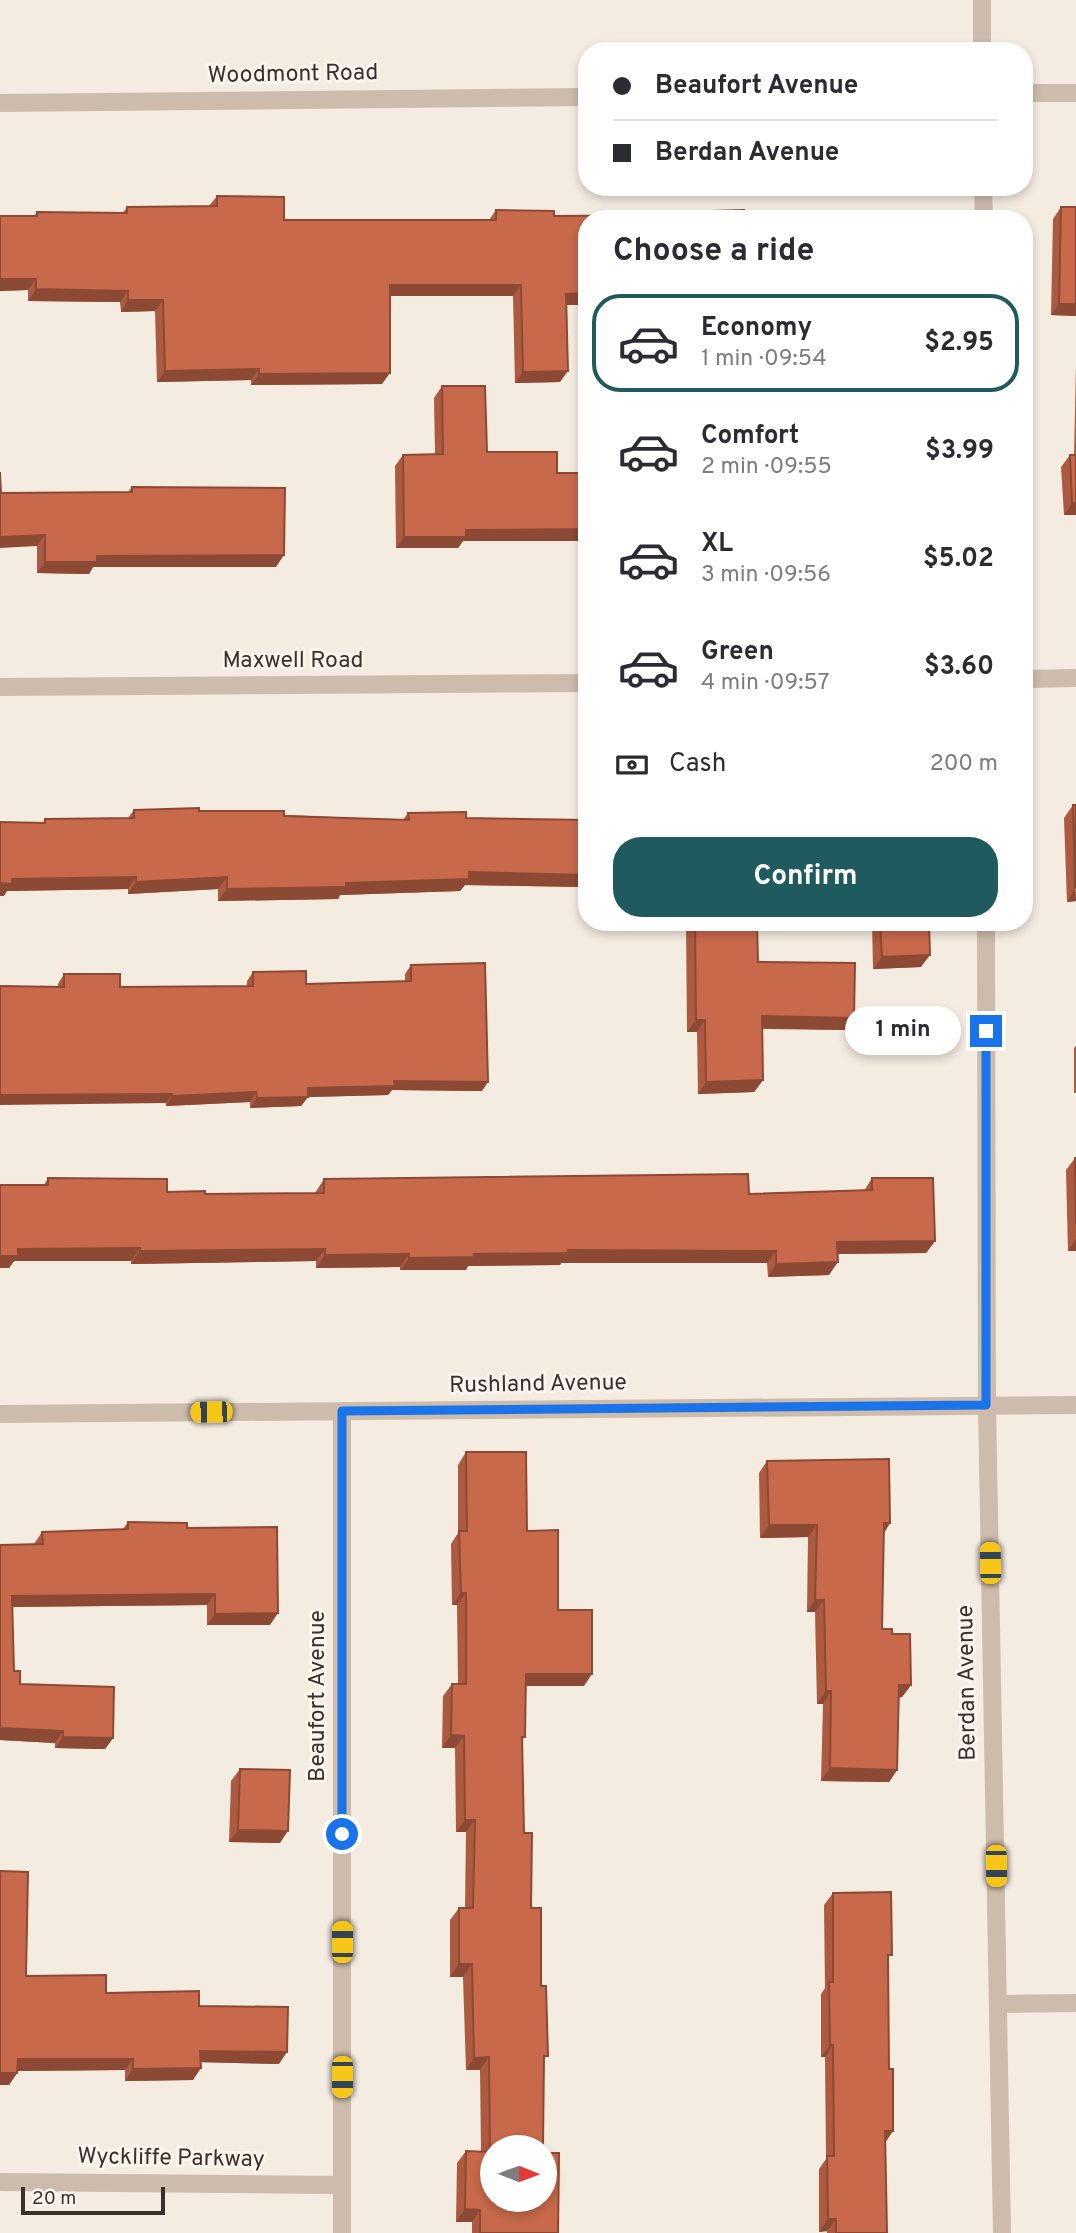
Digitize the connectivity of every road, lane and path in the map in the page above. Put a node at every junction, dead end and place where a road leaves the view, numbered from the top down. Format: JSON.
{"nodes":[{"id":1,"x":982,"y":0,"type":"edge"},
{"id":2,"x":982,"y":42,"type":"edge"},
{"id":3,"x":1033,"y":93,"type":"edge"},
{"id":4,"x":1076,"y":93,"type":"edge"},
{"id":5,"x":578,"y":97,"type":"edge"},
{"id":6,"x":0,"y":103,"type":"edge"},
{"id":7,"x":1076,"y":678,"type":"edge"},
{"id":8,"x":1033,"y":679,"type":"edge"},
{"id":9,"x":578,"y":683,"type":"edge"},
{"id":10,"x":0,"y":687,"type":"edge"},
{"id":11,"x":986,"y":931,"type":"edge"},
{"id":12,"x":986,"y":1405,"type":"junction"},
{"id":13,"x":1076,"y":1405,"type":"edge"},
{"id":14,"x":342,"y":1411,"type":"junction"},
{"id":15,"x":0,"y":1414,"type":"edge"},
{"id":16,"x":1076,"y":2003,"type":"edge"},
{"id":17,"x":999,"y":2004,"type":"junction"},
{"id":18,"x":0,"y":2182,"type":"edge"},
{"id":19,"x":342,"y":2185,"type":"junction"},
{"id":20,"x":341,"y":2233,"type":"edge"},
{"id":21,"x":1002,"y":2233,"type":"edge"}],
"edges":[{"from":1,"to":2,"type":"street"},
{"from":3,"to":4,"type":"street"},
{"from":5,"to":6,"type":"street","name":"Woodmont Road"},
{"from":7,"to":8,"type":"street"},
{"from":9,"to":10,"type":"street","name":"Maxwell Road"},
{"from":11,"to":12,"type":"street","name":"Berdan Avenue"},
{"from":12,"to":13,"type":"street","name":"Rushland Avenue"},
{"from":12,"to":14,"type":"street","name":"Rushland Avenue"},
{"from":12,"to":17,"type":"street","name":"Berdan Avenue"},
{"from":14,"to":15,"type":"street","name":"Rushland Avenue"},
{"from":14,"to":19,"type":"street","name":"Beaufort Avenue"},
{"from":16,"to":17,"type":"street"},
{"from":17,"to":21,"type":"street","name":"Berdan Avenue"},
{"from":18,"to":19,"type":"street","name":"Wyckliffe Parkway"},
{"from":19,"to":20,"type":"street","name":"Beaufort Avenue"}]}
